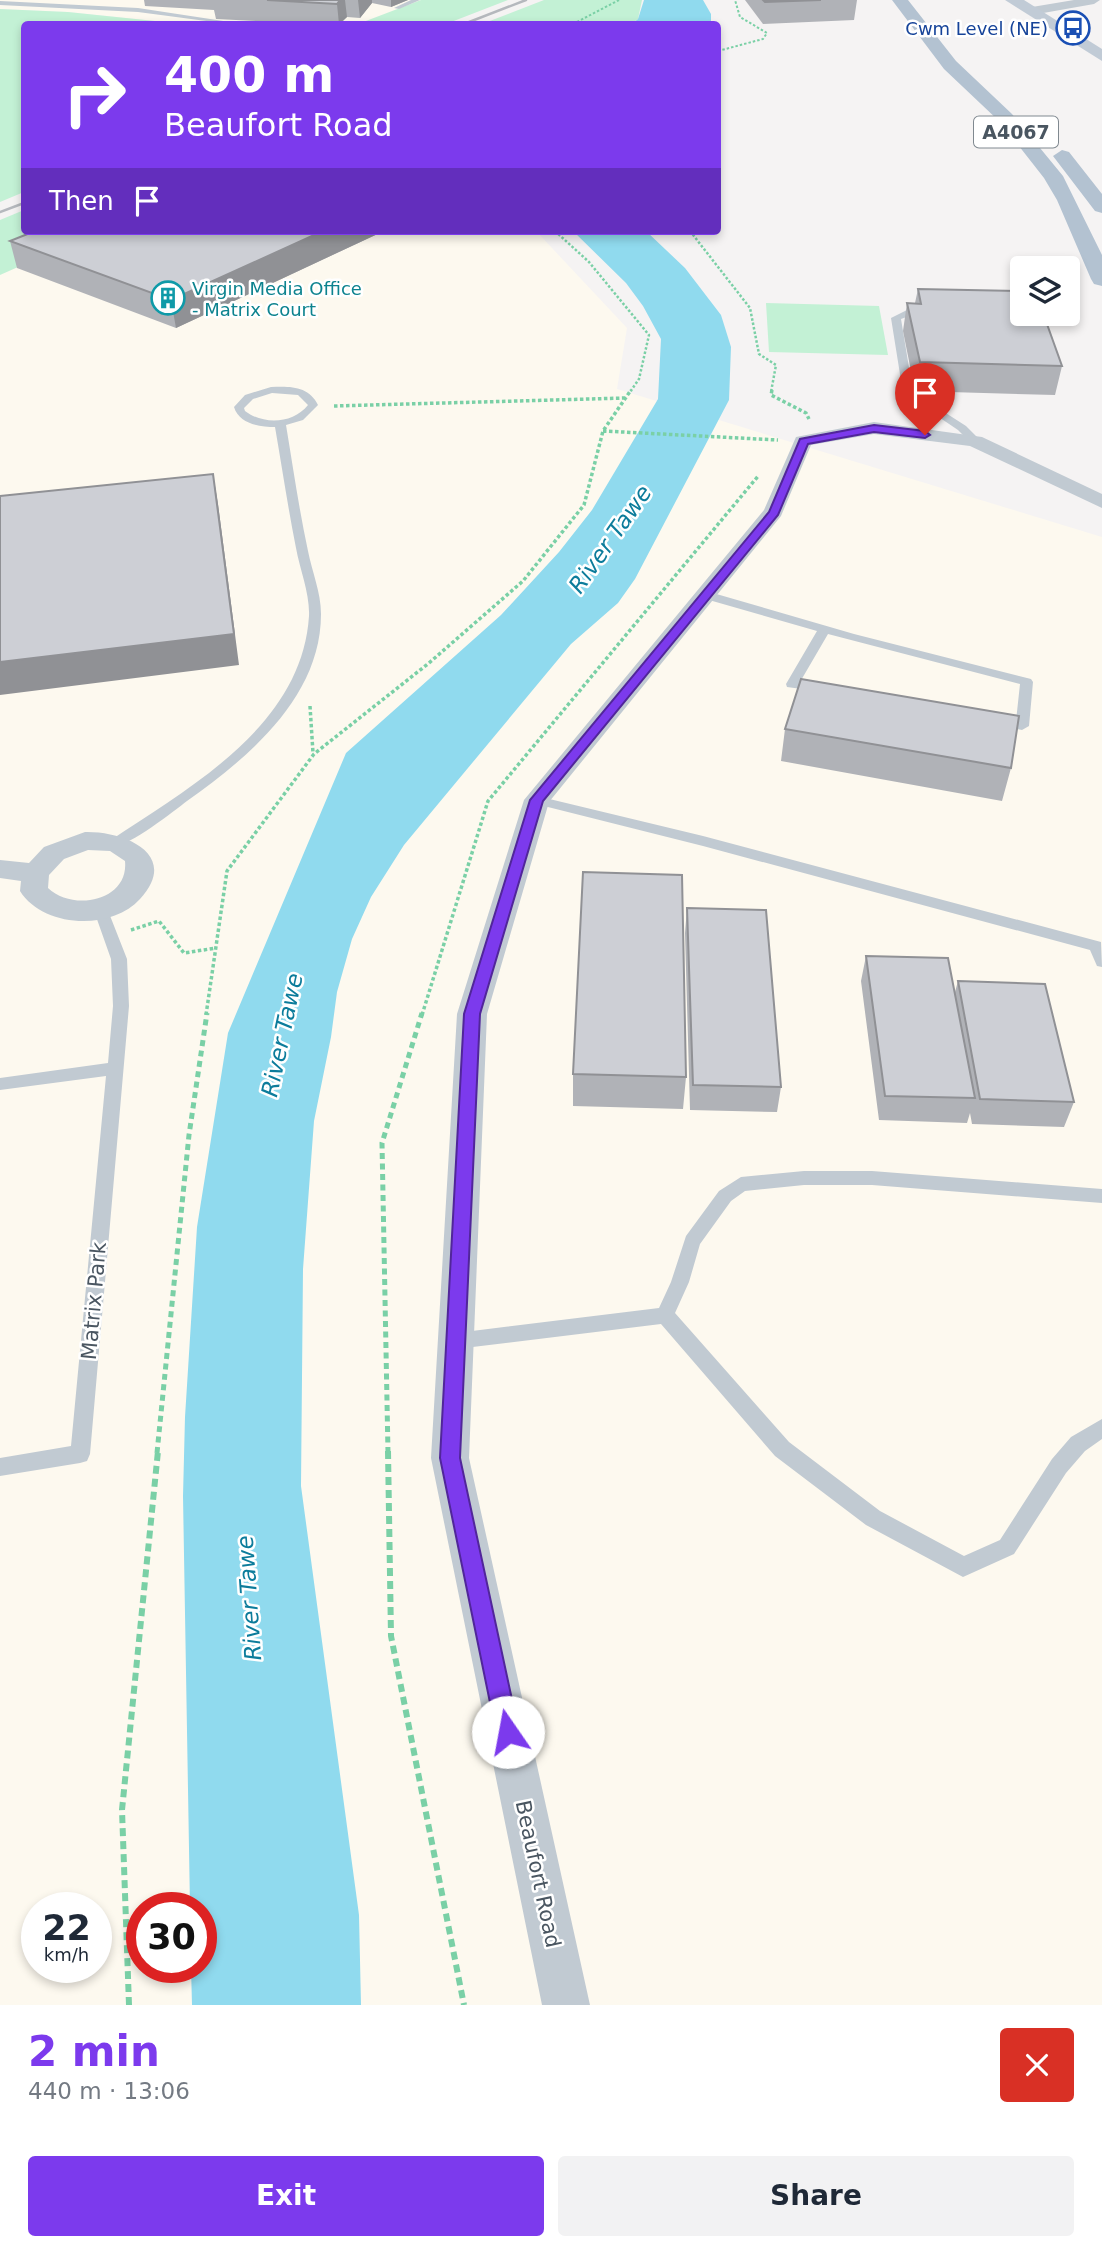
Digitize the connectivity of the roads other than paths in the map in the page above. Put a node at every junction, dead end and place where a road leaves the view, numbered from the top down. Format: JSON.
{"nodes":[{"id":1,"x":417,"y":0,"type":"edge"},
{"id":2,"x":1013,"y":0,"type":"edge"},
{"id":3,"x":1094,"y":0,"type":"edge"},
{"id":4,"x":900,"y":2,"type":"edge"},
{"id":5,"x":0,"y":3,"type":"edge"},
{"id":6,"x":397,"y":8,"type":"dead end"},
{"id":7,"x":1032,"y":11,"type":"junction"},
{"id":8,"x":218,"y":21,"type":"edge"},
{"id":9,"x":939,"y":21,"type":"dead end"},
{"id":10,"x":1102,"y":56,"type":"edge"},
{"id":11,"x":1102,"y":206,"type":"edge"},
{"id":12,"x":1102,"y":279,"type":"edge"},
{"id":13,"x":932,"y":310,"type":"edge"},
{"id":14,"x":280,"y":423,"type":"junction"},
{"id":15,"x":975,"y":441,"type":"junction"},
{"id":16,"x":1102,"y":502,"type":"edge"},
{"id":17,"x":706,"y":595,"type":"junction"},
{"id":18,"x":824,"y":630,"type":"junction"},
{"id":19,"x":832,"y":692,"type":"edge"},
{"id":20,"x":981,"y":718,"type":"edge"},
{"id":21,"x":537,"y":800,"type":"junction"},
{"id":22,"x":117,"y":843,"type":"junction"},
{"id":23,"x":0,"y":869,"type":"edge"},
{"id":24,"x":35,"y":873,"type":"junction"},
{"id":25,"x":100,"y":908,"type":"junction"},
{"id":26,"x":1102,"y":962,"type":"edge"},
{"id":27,"x":117,"y":1068,"type":"junction"},
{"id":28,"x":0,"y":1084,"type":"edge"},
{"id":29,"x":1102,"y":1196,"type":"edge"},
{"id":30,"x":666,"y":1315,"type":"junction"},
{"id":31,"x":456,"y":1340,"type":"junction"},
{"id":32,"x":1102,"y":1427,"type":"edge"},
{"id":33,"x":0,"y":1467,"type":"edge"},
{"id":34,"x":566,"y":2005,"type":"edge"}],
"edges":[{"from":1,"to":6,"type":"lane"},
{"from":2,"to":7,"type":"main road"},
{"from":3,"to":7,"type":"street"},
{"from":4,"to":12,"type":"main road","number":"A4067"},
{"from":5,"to":8,"type":"lane"},
{"from":7,"to":10,"type":"main road"},
{"from":9,"to":11,"type":"main road","number":"A4067"},
{"from":13,"to":15,"type":"lane"},
{"from":14,"to":14,"type":"lane"},
{"from":14,"to":22,"type":"lane"},
{"from":15,"to":16,"type":"street"},
{"from":15,"to":17,"type":"street","name":"Beaufort Road"},
{"from":17,"to":18,"type":"lane"},
{"from":17,"to":21,"type":"street","name":"Beaufort Road"},
{"from":18,"to":19,"type":"lane"},
{"from":18,"to":20,"type":"lane"},
{"from":21,"to":26,"type":"lane"},
{"from":21,"to":31,"type":"street","name":"Beaufort Road"},
{"from":22,"to":24,"type":"street"},
{"from":22,"to":25,"type":"street"},
{"from":23,"to":24,"type":"street"},
{"from":24,"to":25,"type":"street"},
{"from":25,"to":27,"type":"lane","name":"Matrix Park"},
{"from":27,"to":28,"type":"lane"},
{"from":27,"to":33,"type":"lane","name":"Matrix Park"},
{"from":29,"to":30,"type":"lane"},
{"from":30,"to":31,"type":"lane"},
{"from":30,"to":32,"type":"lane"},
{"from":31,"to":34,"type":"street","name":"Beaufort Road"}]}
